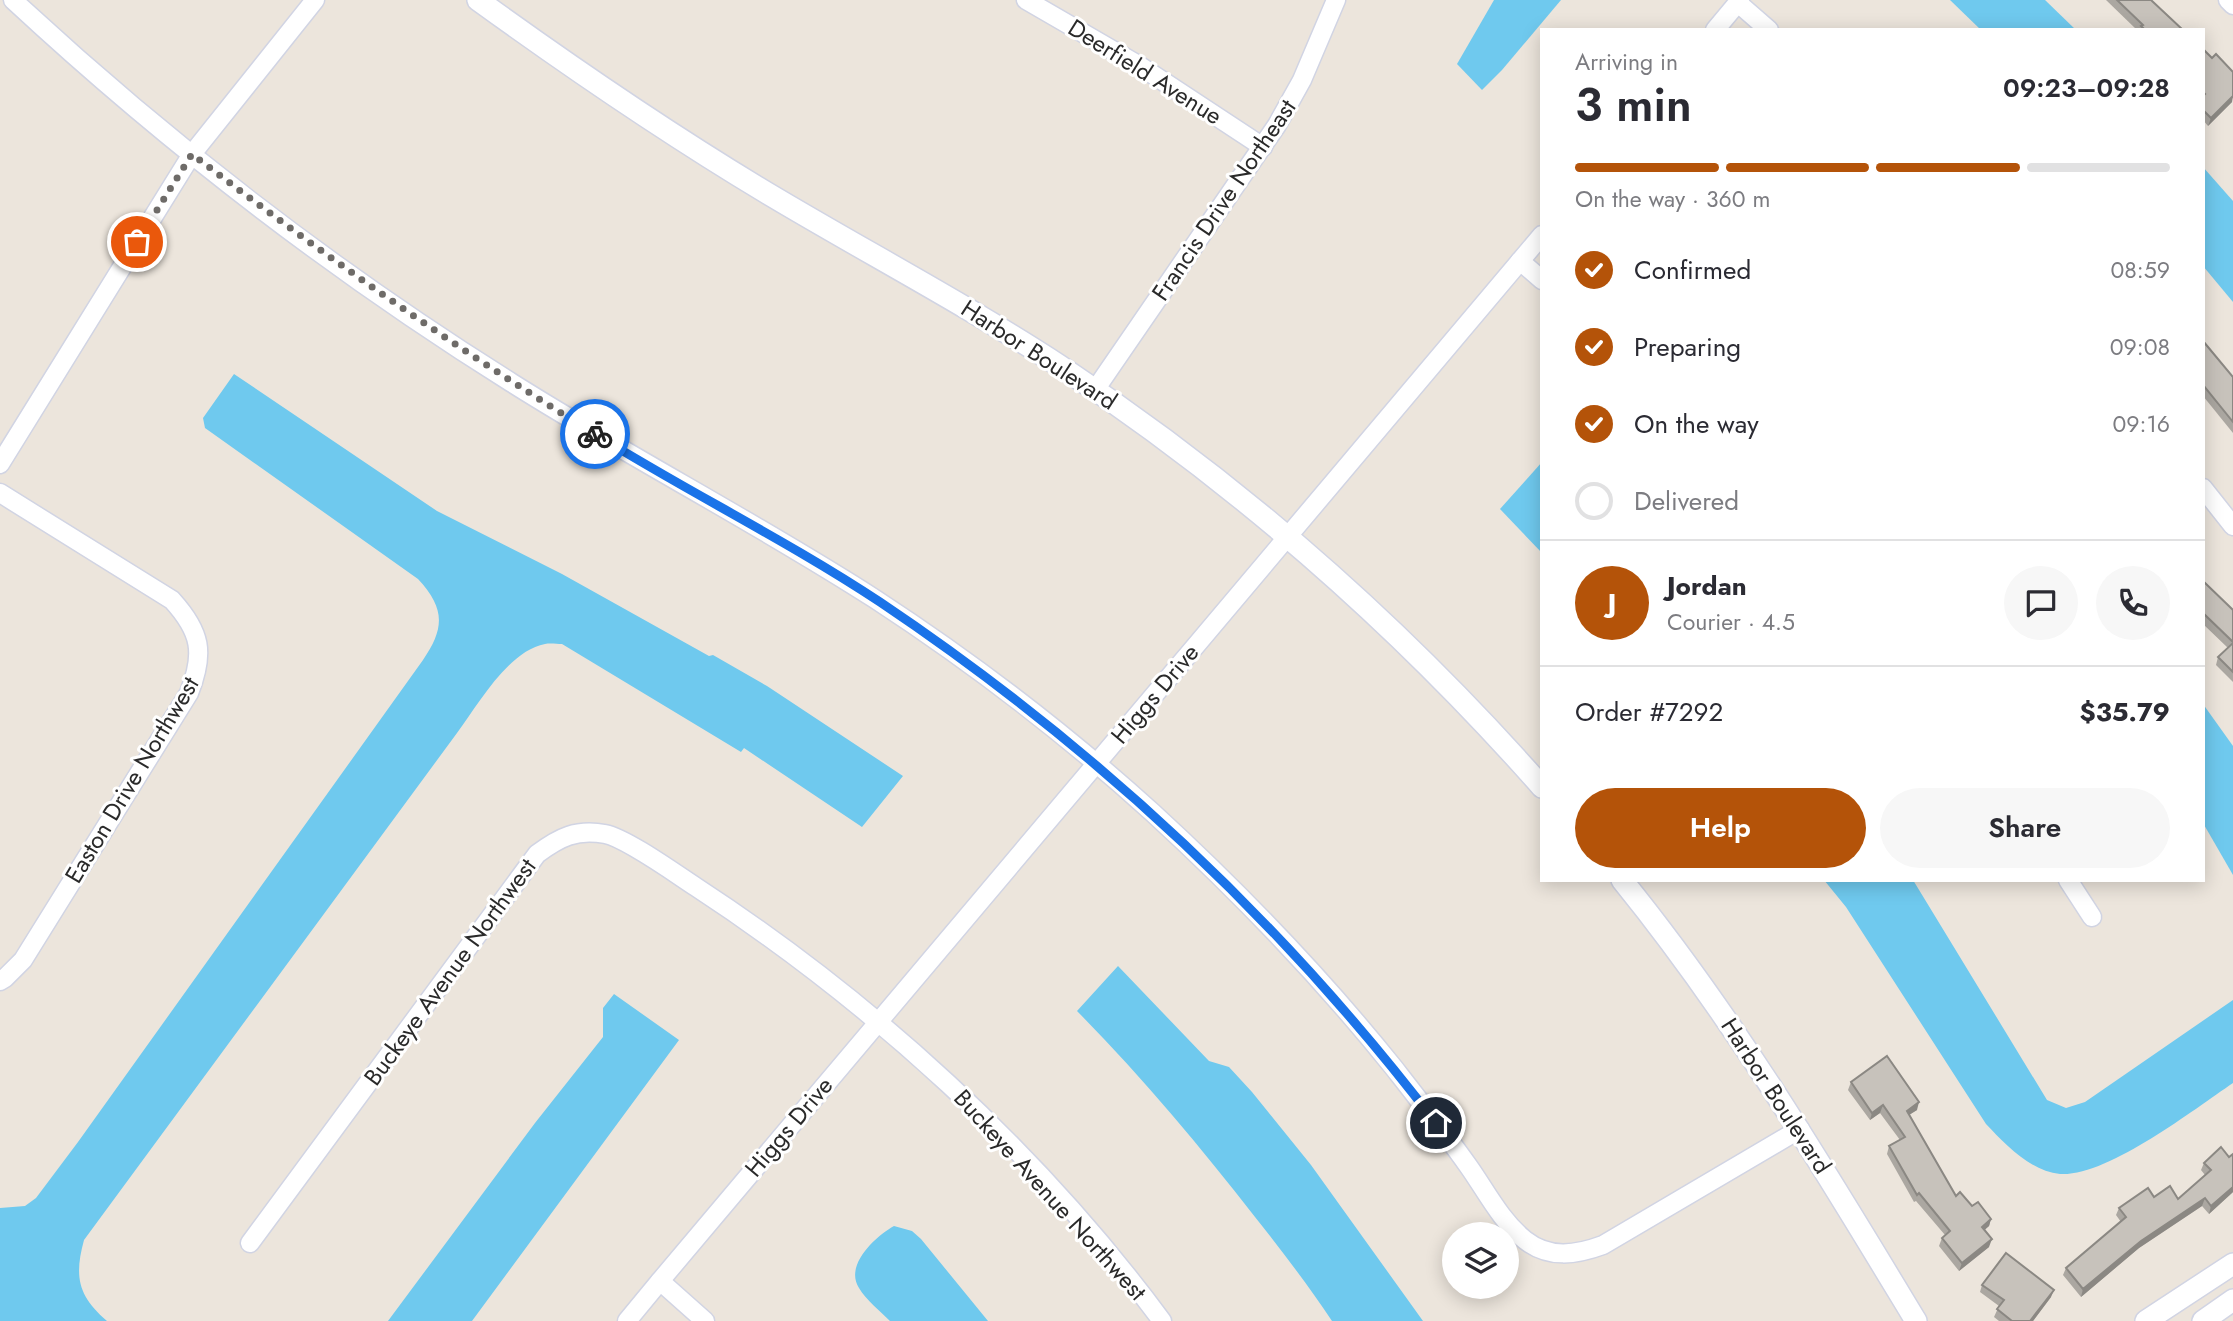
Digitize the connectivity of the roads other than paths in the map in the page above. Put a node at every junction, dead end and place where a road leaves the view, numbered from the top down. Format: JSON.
{"nodes":[{"id":1,"x":13,"y":0,"type":"edge"},
{"id":2,"x":316,"y":0,"type":"edge"},
{"id":3,"x":478,"y":0,"type":"edge"},
{"id":4,"x":1028,"y":0,"type":"edge"},
{"id":5,"x":1336,"y":0,"type":"edge"},
{"id":6,"x":2228,"y":0,"type":"edge"},
{"id":7,"x":1739,"y":1,"type":"edge"},
{"id":8,"x":2233,"y":5,"type":"edge"},
{"id":9,"x":1717,"y":28,"type":"edge"},
{"id":10,"x":1767,"y":28,"type":"edge"},
{"id":11,"x":1263,"y":147,"type":"junction"},
{"id":12,"x":192,"y":154,"type":"junction"},
{"id":13,"x":1540,"y":237,"type":"edge"},
{"id":14,"x":1520,"y":261,"type":"junction"},
{"id":15,"x":1540,"y":278,"type":"edge"},
{"id":16,"x":1095,"y":390,"type":"junction"},
{"id":17,"x":0,"y":464,"type":"edge"},
{"id":18,"x":2205,"y":491,"type":"edge"},
{"id":19,"x":0,"y":493,"type":"edge"},
{"id":20,"x":2233,"y":526,"type":"edge"},
{"id":21,"x":1287,"y":537,"type":"junction"},
{"id":22,"x":1096,"y":764,"type":"junction"},
{"id":23,"x":1540,"y":785,"type":"edge"},
{"id":24,"x":1624,"y":882,"type":"edge"},
{"id":25,"x":2069,"y":882,"type":"edge"},
{"id":26,"x":2092,"y":917,"type":"dead end"},
{"id":27,"x":0,"y":981,"type":"edge"},
{"id":28,"x":878,"y":1022,"type":"junction"},
{"id":29,"x":1800,"y":1129,"type":"junction"},
{"id":30,"x":250,"y":1243,"type":"dead end"},
{"id":31,"x":2233,"y":1264,"type":"edge"},
{"id":32,"x":660,"y":1281,"type":"junction"},
{"id":33,"x":2233,"y":1300,"type":"edge"},
{"id":34,"x":627,"y":1321,"type":"edge"},
{"id":35,"x":705,"y":1321,"type":"edge"},
{"id":36,"x":1162,"y":1321,"type":"edge"},
{"id":37,"x":1916,"y":1321,"type":"edge"},
{"id":38,"x":2146,"y":1321,"type":"edge"},
{"id":39,"x":2203,"y":1321,"type":"edge"}],
"edges":[{"from":1,"to":12,"type":"street"},
{"from":2,"to":12,"type":"street"},
{"from":3,"to":16,"type":"street","name":"Harbor Boulevard"},
{"from":4,"to":11,"type":"street","name":"Deerfield Avenue"},
{"from":5,"to":11,"type":"street","name":"Francis Drive Northeast"},
{"from":6,"to":8,"type":"street"},
{"from":7,"to":9,"type":"street"},
{"from":7,"to":10,"type":"street"},
{"from":11,"to":16,"type":"street","name":"Francis Drive Northeast"},
{"from":12,"to":17,"type":"street"},
{"from":12,"to":22,"type":"street"},
{"from":13,"to":14,"type":"street","name":"Higgs Drive"},
{"from":14,"to":15,"type":"street"},
{"from":14,"to":21,"type":"street","name":"Higgs Drive"},
{"from":16,"to":21,"type":"street","name":"Harbor Boulevard"},
{"from":18,"to":20,"type":"street"},
{"from":19,"to":27,"type":"street","name":"Easton Drive Northwest"},
{"from":21,"to":22,"type":"street","name":"Higgs Drive"},
{"from":21,"to":23,"type":"street","name":"Harbor Boulevard"},
{"from":22,"to":28,"type":"street","name":"Higgs Drive"},
{"from":22,"to":29,"type":"street"},
{"from":24,"to":29,"type":"street","name":"Harbor Boulevard"},
{"from":25,"to":26,"type":"street"},
{"from":28,"to":30,"type":"street","name":"Buckeye Avenue Northwest"},
{"from":28,"to":32,"type":"street","name":"Higgs Drive"},
{"from":28,"to":36,"type":"street","name":"Buckeye Avenue Northwest"},
{"from":29,"to":37,"type":"street","name":"Harbor Boulevard"},
{"from":31,"to":38,"type":"street"},
{"from":32,"to":34,"type":"street","name":"Higgs Drive"},
{"from":32,"to":35,"type":"street"},
{"from":33,"to":39,"type":"street"}]}
